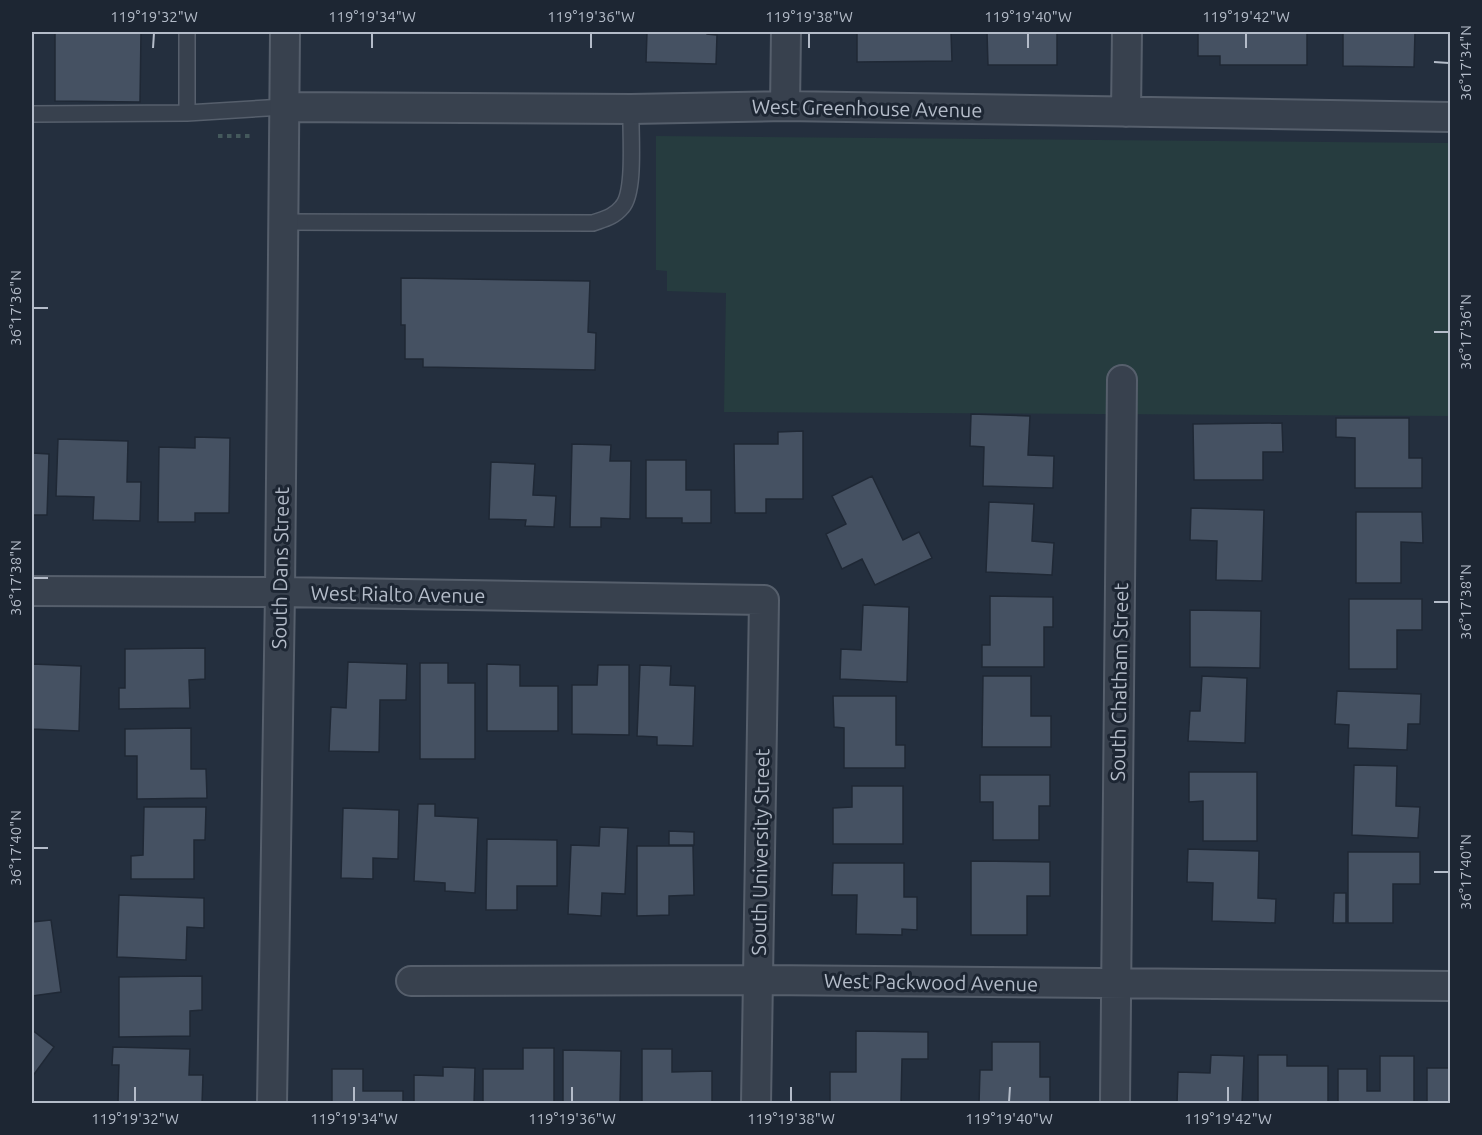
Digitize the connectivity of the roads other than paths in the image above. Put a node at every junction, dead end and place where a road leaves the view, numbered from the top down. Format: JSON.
{"nodes":[{"id":1,"x":187,"y":32,"type":"edge"},
{"id":2,"x":285,"y":32,"type":"edge"},
{"id":3,"x":786,"y":32,"type":"edge"},
{"id":4,"x":1127,"y":32,"type":"edge"},
{"id":5,"x":785,"y":106,"type":"junction"},
{"id":6,"x":284,"y":107,"type":"junction"},
{"id":7,"x":631,"y":109,"type":"junction"},
{"id":8,"x":1126,"y":112,"type":"junction"},
{"id":9,"x":32,"y":114,"type":"edge"},
{"id":10,"x":187,"y":114,"type":"junction"},
{"id":11,"x":1450,"y":117,"type":"edge"},
{"id":12,"x":284,"y":222,"type":"junction"},
{"id":13,"x":1122,"y":380,"type":"dead end"},
{"id":14,"x":32,"y":591,"type":"edge"},
{"id":15,"x":280,"y":592,"type":"junction"},
{"id":16,"x":764,"y":600,"type":"joint"},
{"id":17,"x":758,"y":980,"type":"junction"},
{"id":18,"x":411,"y":981,"type":"dead end"},
{"id":19,"x":1116,"y":984,"type":"junction"},
{"id":20,"x":1450,"y":986,"type":"edge"},
{"id":21,"x":272,"y":1104,"type":"edge"},
{"id":22,"x":756,"y":1104,"type":"edge"},
{"id":23,"x":1115,"y":1104,"type":"edge"}],
"edges":[{"from":1,"to":10,"type":"lane"},
{"from":2,"to":6,"type":"street","name":"South Dans Street"},
{"from":3,"to":5,"type":"street"},
{"from":4,"to":8,"type":"street"},
{"from":5,"to":7,"type":"street","name":"West Greenhouse Avenue"},
{"from":5,"to":8,"type":"street","name":"West Greenhouse Avenue"},
{"from":6,"to":7,"type":"street","name":"West Greenhouse Avenue"},
{"from":6,"to":10,"type":"lane"},
{"from":6,"to":12,"type":"street","name":"South Dans Street"},
{"from":7,"to":12,"type":"lane"},
{"from":8,"to":11,"type":"street","name":"West Greenhouse Avenue"},
{"from":9,"to":10,"type":"lane"},
{"from":12,"to":15,"type":"street","name":"South Dans Street"},
{"from":13,"to":19,"type":"street","name":"South Chatham Street"},
{"from":14,"to":15,"type":"street","name":"West Rialto Avenue"},
{"from":15,"to":16,"type":"street","name":"West Rialto Avenue"},
{"from":15,"to":21,"type":"street","name":"South Dans Street"},
{"from":16,"to":17,"type":"street","name":"South University Street"},
{"from":17,"to":18,"type":"street","name":"West Packwood Avenue"},
{"from":17,"to":19,"type":"street","name":"West Packwood Avenue"},
{"from":17,"to":22,"type":"street","name":"South University Street"},
{"from":19,"to":20,"type":"street","name":"West Packwood Avenue"},
{"from":19,"to":23,"type":"street","name":"South Chatham Street"}]}
